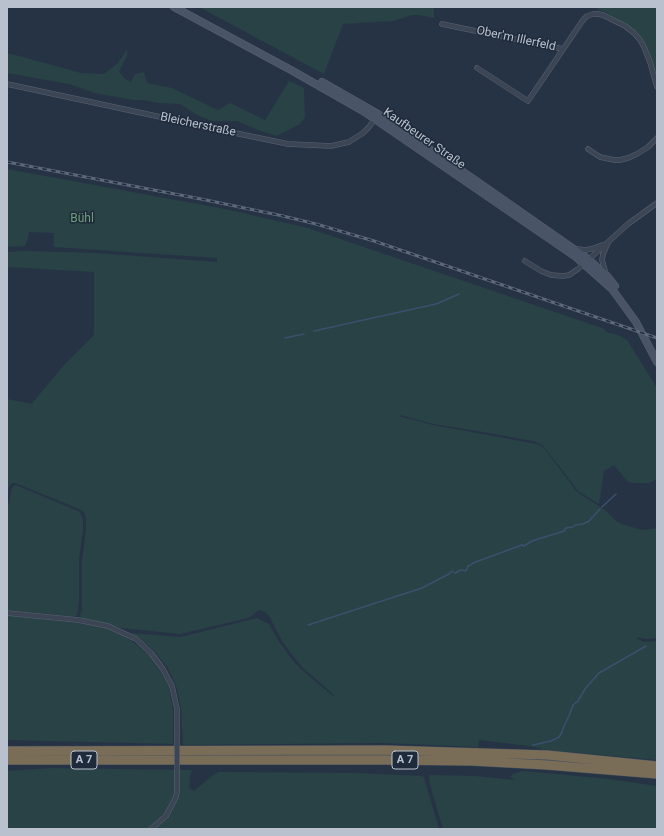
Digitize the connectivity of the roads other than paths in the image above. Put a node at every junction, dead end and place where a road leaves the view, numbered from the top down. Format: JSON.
{"nodes":[{"id":1,"x":174,"y":7,"type":"edge"},
{"id":2,"x":183,"y":7,"type":"edge"},
{"id":3,"x":442,"y":24,"type":"dead end"},
{"id":4,"x":563,"y":49,"type":"junction"},
{"id":5,"x":478,"y":68,"type":"dead end"},
{"id":6,"x":7,"y":84,"type":"edge"},
{"id":7,"x":657,"y":87,"type":"edge"},
{"id":8,"x":376,"y":116,"type":"junction"},
{"id":9,"x":657,"y":138,"type":"edge"},
{"id":10,"x":588,"y":149,"type":"dead end"},
{"id":11,"x":657,"y":203,"type":"edge"},
{"id":12,"x":608,"y":242,"type":"junction"},
{"id":13,"x":574,"y":249,"type":"junction"},
{"id":14,"x":525,"y":261,"type":"dead end"},
{"id":15,"x":586,"y":261,"type":"junction"},
{"id":16,"x":607,"y":276,"type":"junction"},
{"id":17,"x":636,"y":322,"type":"junction"},
{"id":18,"x":657,"y":362,"type":"edge"},
{"id":19,"x":7,"y":613,"type":"edge"},
{"id":20,"x":7,"y":746,"type":"edge"},
{"id":21,"x":46,"y":751,"type":"junction"},
{"id":22,"x":7,"y":752,"type":"edge"},
{"id":23,"x":7,"y":760,"type":"edge"},
{"id":24,"x":657,"y":766,"type":"edge"},
{"id":25,"x":657,"y":774,"type":"edge"},
{"id":26,"x":151,"y":829,"type":"edge"}],
"edges":[{"from":1,"to":8,"type":"main road","name":"Kaufbeurer Straße"},
{"from":2,"to":8,"type":"main road","name":"Kaufbeurer Straße"},
{"from":3,"to":4,"type":"street","name":"Ober'm Illerfeld"},
{"from":4,"to":5,"type":"street","name":"Ober'm Illerfeld"},
{"from":4,"to":7,"type":"street"},
{"from":6,"to":8,"type":"street","name":"Bleicherstraße"},
{"from":8,"to":13,"type":"main road","name":"Kaufbeurer Straße"},
{"from":8,"to":15,"type":"main road","name":"Kaufbeurer Straße"},
{"from":9,"to":10,"type":"street"},
{"from":11,"to":12,"type":"street"},
{"from":12,"to":13,"type":"street"},
{"from":12,"to":15,"type":"street"},
{"from":12,"to":16,"type":"street"},
{"from":13,"to":15,"type":"main road","name":"Kaufbeurer Straße"},
{"from":14,"to":15,"type":"street"},
{"from":15,"to":16,"type":"main road","name":"Kaufbeurer Straße"},
{"from":15,"to":17,"type":"main road","name":"Kaufbeurer Straße"},
{"from":16,"to":17,"type":"main road","name":"Kaufbeurer Straße"},
{"from":17,"to":18,"type":"main road","name":"Kaufbeurer Straße"},
{"from":19,"to":26,"type":"street","bridge":true},
{"from":20,"to":21,"type":"highway"},
{"from":21,"to":22,"type":"highway","number":"A 7"},
{"from":21,"to":24,"type":"highway","number":"A 7"},
{"from":23,"to":25,"type":"highway","number":"A 7"}]}
